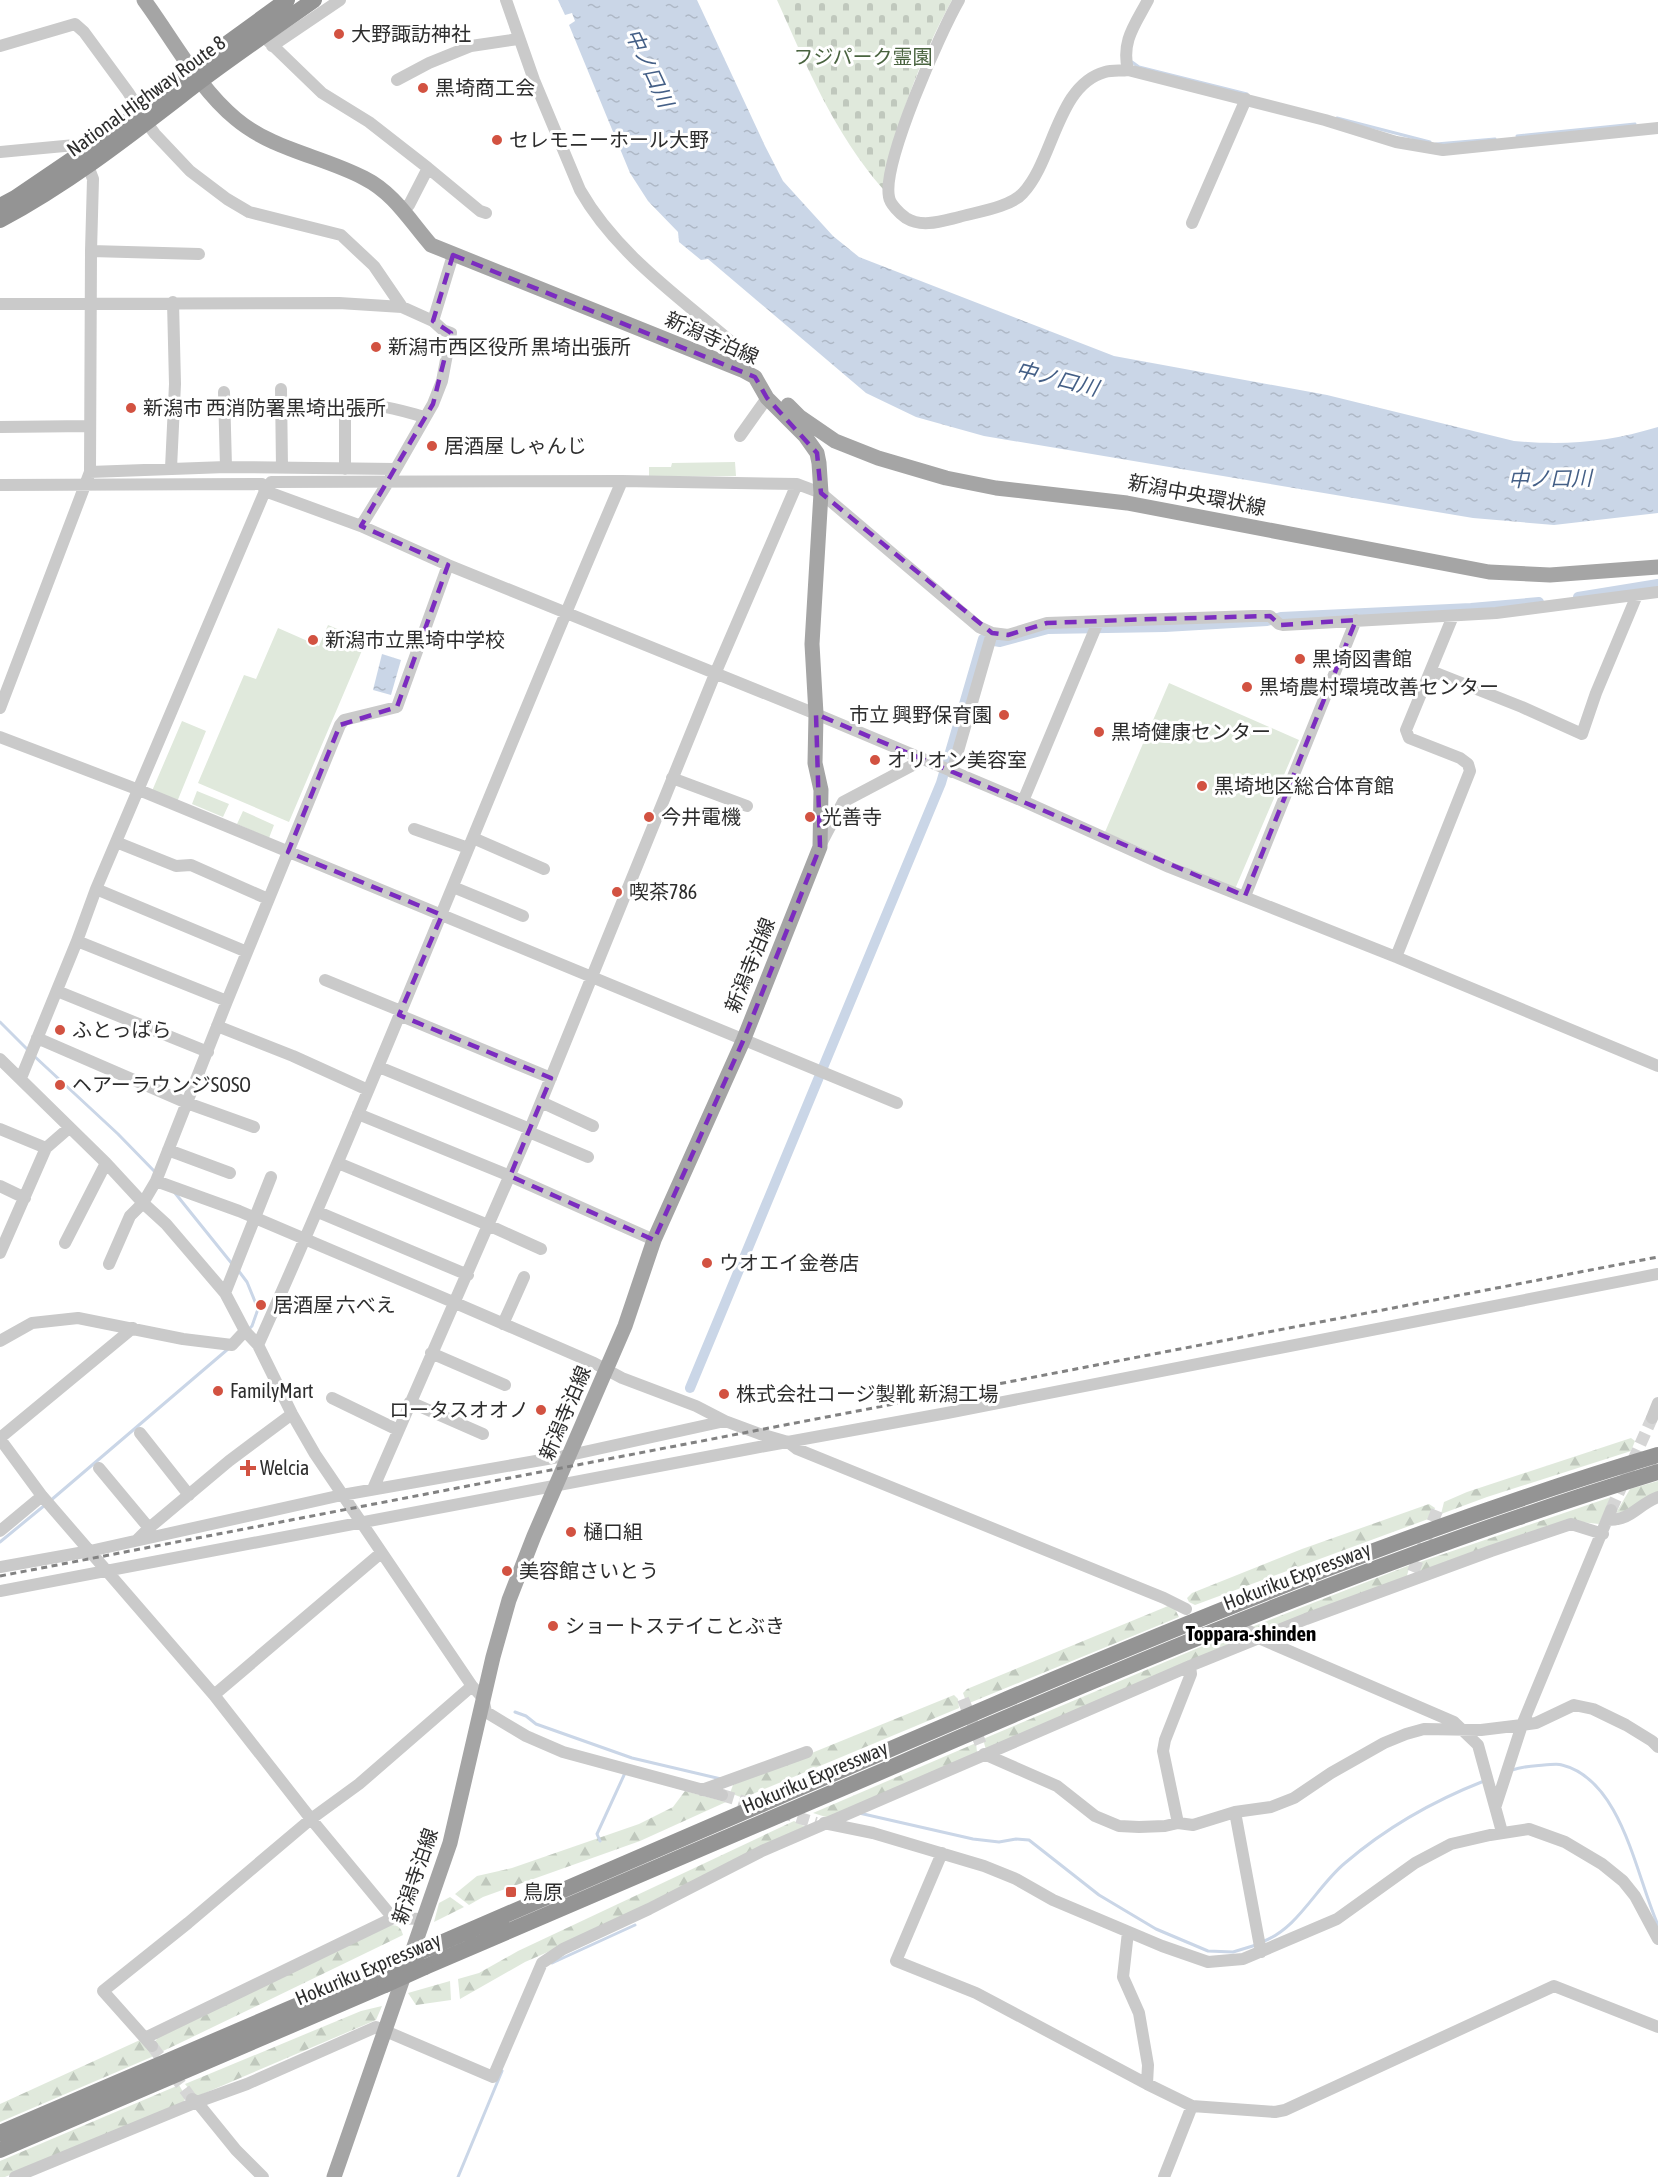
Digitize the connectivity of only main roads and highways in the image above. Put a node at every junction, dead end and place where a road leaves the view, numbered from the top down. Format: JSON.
{"nodes":[{"id":1,"x":144,"y":0,"type":"edge"},
{"id":2,"x":287,"y":0,"type":"edge"},
{"id":3,"x":314,"y":0,"type":"edge"},
{"id":4,"x":196,"y":75,"type":"junction"},
{"id":5,"x":85,"y":160,"type":"junction"},
{"id":6,"x":0,"y":206,"type":"edge"},
{"id":7,"x":0,"y":220,"type":"edge"},
{"id":8,"x":748,"y":374,"type":"junction"},
{"id":9,"x":1658,"y":567,"type":"edge"},
{"id":10,"x":1658,"y":1455,"type":"edge"},
{"id":11,"x":1658,"y":1472,"type":"edge"},
{"id":12,"x":0,"y":2133,"type":"edge"},
{"id":13,"x":0,"y":2150,"type":"edge"},
{"id":14,"x":334,"y":2177,"type":"edge"}],
"edges":[{"from":1,"to":4,"type":"main road","name":"新潟寺泊線"},
{"from":2,"to":4,"type":"highway","name":"National Highway Route 8"},
{"from":3,"to":4,"type":"highway","name":"National Highway Route 8"},
{"from":4,"to":5,"type":"highway","name":"National Highway Route 8"},
{"from":4,"to":8,"type":"main road","name":"新潟寺泊線"},
{"from":5,"to":6,"type":"highway","name":"National Highway Route 8"},
{"from":5,"to":7,"type":"highway","name":"National Highway Route 8"},
{"from":8,"to":9,"type":"main road","name":"新潟中央環状線"},
{"from":8,"to":14,"type":"main road","name":"新潟寺泊線"},
{"from":10,"to":12,"type":"highway","name":"Hokuriku Expressway","bridge":true},
{"from":11,"to":13,"type":"highway","name":"Hokuriku Expressway","bridge":true}]}
